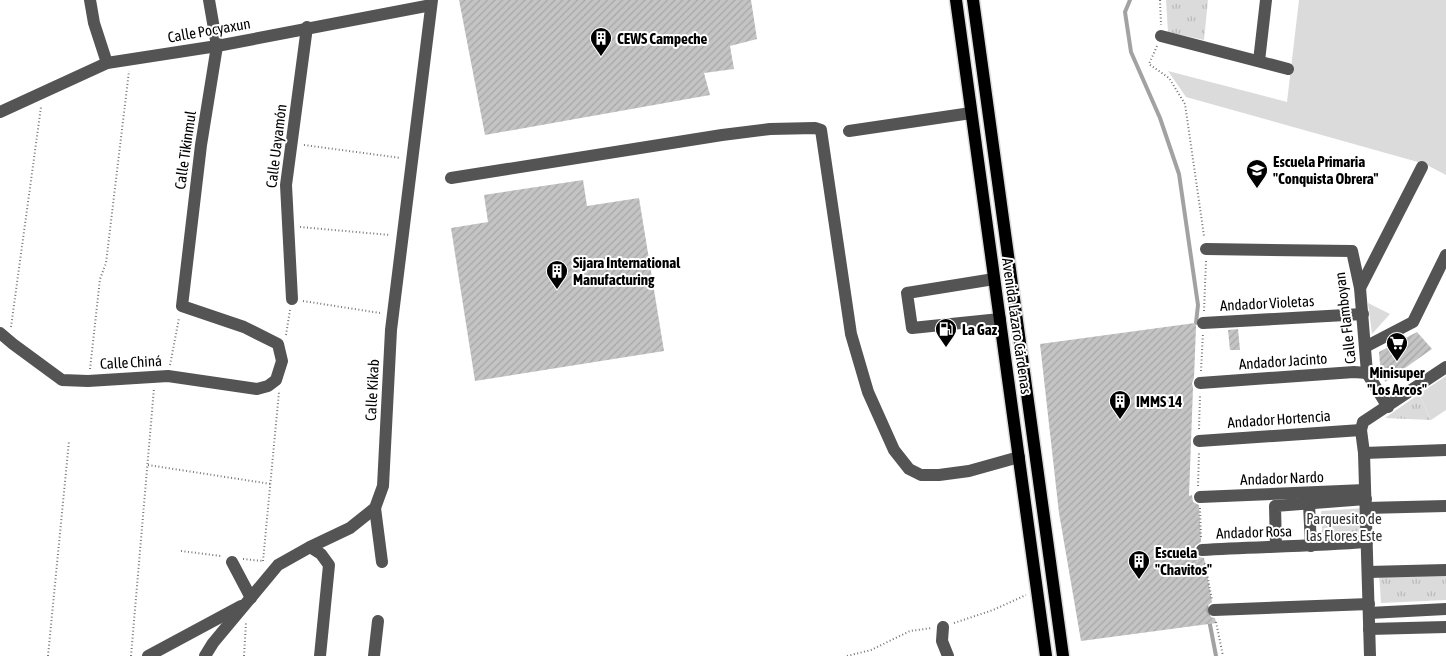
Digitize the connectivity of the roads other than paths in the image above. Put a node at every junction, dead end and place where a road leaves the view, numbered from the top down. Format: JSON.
{"nodes":[{"id":1,"x":90,"y":0,"type":"edge"},
{"id":2,"x":209,"y":0,"type":"edge"},
{"id":3,"x":956,"y":0,"type":"edge"},
{"id":4,"x":973,"y":0,"type":"edge"},
{"id":5,"x":1266,"y":0,"type":"edge"},
{"id":6,"x":432,"y":2,"type":"edge"},
{"id":7,"x":307,"y":27,"type":"junction"},
{"id":8,"x":1161,"y":36,"type":"road end"},
{"id":9,"x":217,"y":46,"type":"junction"},
{"id":10,"x":1259,"y":61,"type":"junction"},
{"id":11,"x":107,"y":63,"type":"junction"},
{"id":12,"x":1288,"y":69,"type":"dead end"},
{"id":13,"x":0,"y":112,"type":"edge"},
{"id":14,"x":971,"y":113,"type":"junction"},
{"id":15,"x":849,"y":131,"type":"dead end"},
{"id":16,"x":1422,"y":166,"type":"dead end"},
{"id":17,"x":451,"y":178,"type":"dead end"},
{"id":18,"x":1206,"y":249,"type":"road end"},
{"id":19,"x":1446,"y":255,"type":"edge"},
{"id":20,"x":994,"y":279,"type":"junction"},
{"id":21,"x":1360,"y":288,"type":"junction"},
{"id":22,"x":292,"y":299,"type":"road end"},
{"id":23,"x":1363,"y":314,"type":"junction"},
{"id":24,"x":1000,"y":319,"type":"junction"},
{"id":25,"x":1203,"y":323,"type":"road end"},
{"id":26,"x":5,"y":337,"type":"edge"},
{"id":27,"x":1365,"y":347,"type":"junction"},
{"id":28,"x":1446,"y":367,"type":"edge"},
{"id":29,"x":1368,"y":373,"type":"junction"},
{"id":30,"x":1200,"y":383,"type":"road end"},
{"id":31,"x":278,"y":384,"type":"joint"},
{"id":32,"x":1027,"y":390,"type":"junction"},
{"id":33,"x":1010,"y":393,"type":"junction"},
{"id":34,"x":1388,"y":407,"type":"junction"},
{"id":35,"x":1361,"y":430,"type":"junction"},
{"id":36,"x":1199,"y":441,"type":"dead end"},
{"id":37,"x":1446,"y":450,"type":"edge"},
{"id":38,"x":1364,"y":453,"type":"junction"},
{"id":39,"x":1019,"y":457,"type":"junction"},
{"id":40,"x":1040,"y":486,"type":"junction"},
{"id":41,"x":1023,"y":489,"type":"junction"},
{"id":42,"x":1200,"y":499,"type":"road end"},
{"id":43,"x":1366,"y":499,"type":"junction"},
{"id":44,"x":1309,"y":504,"type":"junction"},
{"id":45,"x":1446,"y":506,"type":"edge"},
{"id":46,"x":375,"y":508,"type":"junction"},
{"id":47,"x":1367,"y":542,"type":"junction"},
{"id":48,"x":1276,"y":546,"type":"junction"},
{"id":49,"x":1311,"y":546,"type":"junction"},
{"id":50,"x":310,"y":547,"type":"junction"},
{"id":51,"x":1202,"y":550,"type":"road end"},
{"id":52,"x":232,"y":562,"type":"dead end"},
{"id":53,"x":382,"y":562,"type":"dead end"},
{"id":54,"x":1446,"y":570,"type":"edge"},
{"id":55,"x":1368,"y":572,"type":"junction"},
{"id":56,"x":249,"y":600,"type":"junction"},
{"id":57,"x":1369,"y":608,"type":"junction"},
{"id":58,"x":1446,"y":609,"type":"edge"},
{"id":59,"x":1214,"y":610,"type":"road end"},
{"id":60,"x":378,"y":621,"type":"dead end"},
{"id":61,"x":943,"y":627,"type":"road end"},
{"id":62,"x":1446,"y":627,"type":"edge"},
{"id":63,"x":1370,"y":630,"type":"junction"},
{"id":64,"x":148,"y":656,"type":"edge"},
{"id":65,"x":205,"y":656,"type":"edge"},
{"id":66,"x":320,"y":656,"type":"edge"},
{"id":67,"x":374,"y":656,"type":"edge"},
{"id":68,"x":948,"y":656,"type":"edge"},
{"id":69,"x":1046,"y":656,"type":"edge"},
{"id":70,"x":1063,"y":656,"type":"edge"},
{"id":71,"x":1370,"y":656,"type":"edge"}],
"edges":[{"from":1,"to":11,"type":"street"},
{"from":2,"to":9,"type":"street","name":"Calle Tikinmul"},
{"from":3,"to":14,"type":"main road","name":"Avenida Lázaro Cárdenas"},
{"from":4,"to":32,"type":"main road","name":"Avenida Lázaro Cárdenas"},
{"from":5,"to":10,"type":"street"},
{"from":6,"to":7,"type":"street","name":"Calle Pocyaxun"},
{"from":6,"to":46,"type":"street","name":"Calle Kikab"},
{"from":7,"to":9,"type":"street","name":"Calle Pocyaxun"},
{"from":7,"to":22,"type":"street","name":"Calle Uayamón"},
{"from":8,"to":10,"type":"street"},
{"from":9,"to":11,"type":"street","name":"Calle Pocyaxun"},
{"from":9,"to":31,"type":"street","name":"Calle Tikinmul"},
{"from":10,"to":12,"type":"street"},
{"from":11,"to":13,"type":"street","name":"Calle Pocyaxun"},
{"from":14,"to":15,"type":"street"},
{"from":14,"to":20,"type":"main road","name":"Avenida Lázaro Cárdenas"},
{"from":16,"to":21,"type":"street"},
{"from":17,"to":39,"type":"street"},
{"from":18,"to":21,"type":"street","name":"Calle Flamboyan"},
{"from":19,"to":27,"type":"street"},
{"from":20,"to":24,"type":"main road","name":"Avenida Lázaro Cárdenas"},
{"from":20,"to":24,"type":"street"},
{"from":21,"to":23,"type":"street","name":"Calle Flamboyan"},
{"from":23,"to":25,"type":"street","name":"Andador Violetas"},
{"from":23,"to":27,"type":"street","name":"Calle Flamboyan"},
{"from":24,"to":33,"type":"main road","name":"Avenida Lázaro Cárdenas"},
{"from":26,"to":31,"type":"street","name":"Calle Chiná"},
{"from":27,"to":29,"type":"street","name":"Calle Flamboyan"},
{"from":28,"to":34,"type":"street"},
{"from":29,"to":30,"type":"street","name":"Andador Jacinto"},
{"from":29,"to":34,"type":"street","name":"Calle Flamboyan"},
{"from":32,"to":33,"type":"street"},
{"from":32,"to":40,"type":"main road","name":"Avenida Lázaro Cárdenas"},
{"from":33,"to":39,"type":"main road","name":"Avenida Lázaro Cárdenas"},
{"from":34,"to":35,"type":"street"},
{"from":35,"to":36,"type":"street","name":"Andador Hortencia"},
{"from":35,"to":38,"type":"street"},
{"from":37,"to":38,"type":"street"},
{"from":38,"to":43,"type":"street"},
{"from":39,"to":41,"type":"main road","name":"Avenida Lázaro Cárdenas"},
{"from":40,"to":41,"type":"street"},
{"from":40,"to":70,"type":"main road","name":"Avenida Lázaro Cárdenas"},
{"from":41,"to":69,"type":"main road","name":"Avenida Lázaro Cárdenas"},
{"from":42,"to":43,"type":"street","name":"Andador Nardo"},
{"from":43,"to":44,"type":"street"},
{"from":43,"to":45,"type":"street","name":"Andador Nardo"},
{"from":43,"to":47,"type":"street"},
{"from":44,"to":48,"type":"street"},
{"from":44,"to":49,"type":"street"},
{"from":46,"to":50,"type":"street"},
{"from":46,"to":53,"type":"street"},
{"from":47,"to":49,"type":"street","name":"Andador Rosa"},
{"from":47,"to":55,"type":"street"},
{"from":48,"to":49,"type":"street","name":"Andador Rosa"},
{"from":48,"to":51,"type":"street","name":"Andador Rosa"},
{"from":50,"to":56,"type":"street"},
{"from":50,"to":66,"type":"street"},
{"from":52,"to":56,"type":"street"},
{"from":54,"to":55,"type":"street"},
{"from":55,"to":57,"type":"street"},
{"from":56,"to":64,"type":"street"},
{"from":56,"to":65,"type":"street"},
{"from":57,"to":58,"type":"street"},
{"from":57,"to":59,"type":"street"},
{"from":57,"to":63,"type":"street"},
{"from":60,"to":67,"type":"street"},
{"from":61,"to":68,"type":"street"},
{"from":62,"to":63,"type":"street"},
{"from":63,"to":71,"type":"street"}]}
